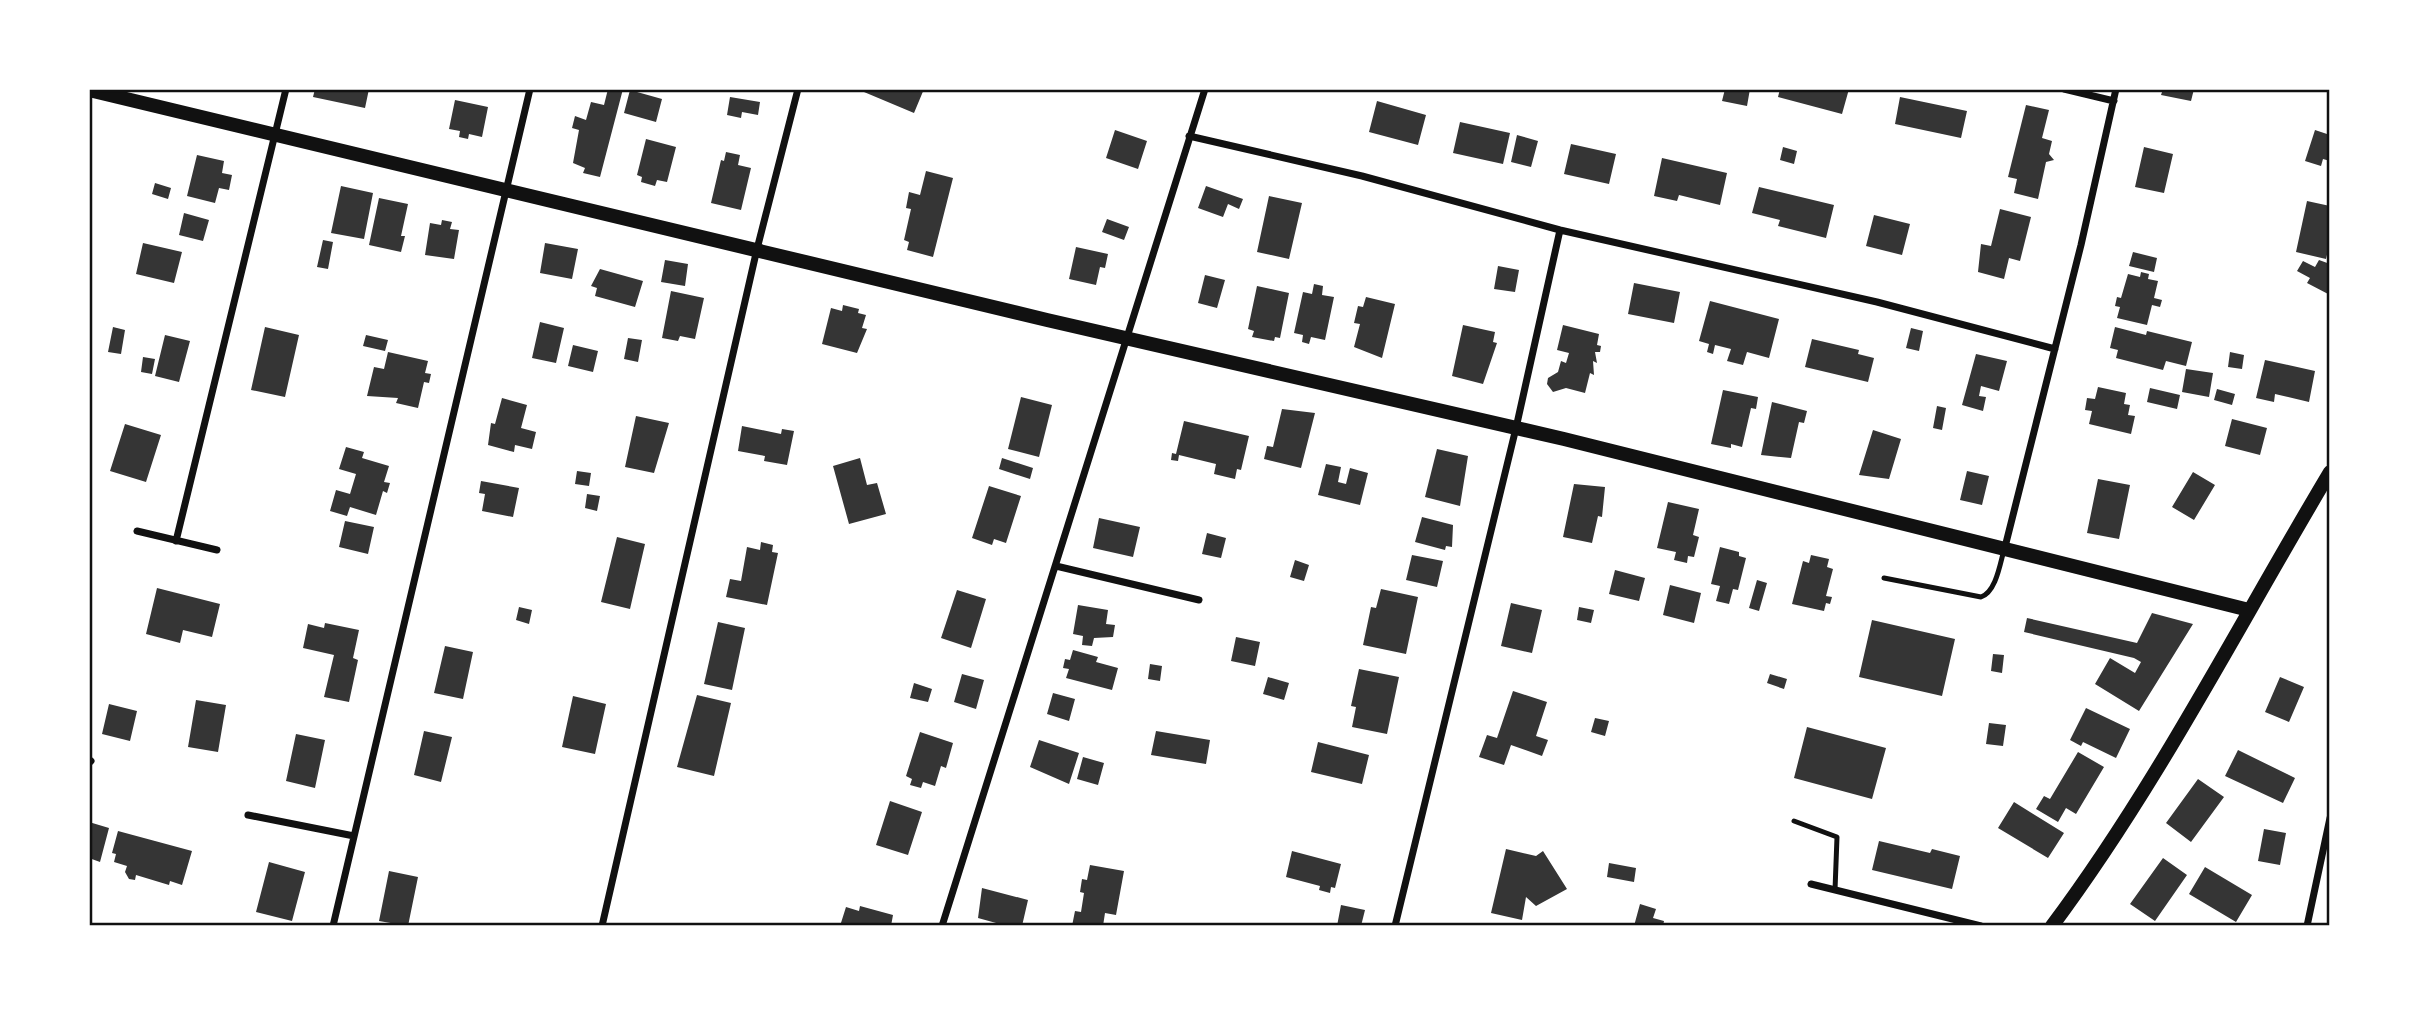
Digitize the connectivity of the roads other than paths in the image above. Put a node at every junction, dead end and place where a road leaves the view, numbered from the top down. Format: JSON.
{"nodes":[{"id":1,"x":286,"y":89,"type":"edge"},
{"id":2,"x":530,"y":89,"type":"edge"},
{"id":3,"x":799,"y":89,"type":"edge"},
{"id":4,"x":1205,"y":89,"type":"edge"},
{"id":5,"x":2064,"y":89,"type":"edge"},
{"id":6,"x":2116,"y":89,"type":"edge"},
{"id":7,"x":89,"y":90,"type":"edge"},
{"id":8,"x":2113,"y":101,"type":"junction"},
{"id":9,"x":275,"y":134,"type":"junction"},
{"id":10,"x":1189,"y":136,"type":"junction"},
{"id":11,"x":508,"y":189,"type":"junction"},
{"id":12,"x":1560,"y":230,"type":"junction"},
{"id":13,"x":757,"y":249,"type":"junction"},
{"id":14,"x":1128,"y":338,"type":"junction"},
{"id":15,"x":2055,"y":349,"type":"junction"},
{"id":16,"x":1516,"y":428,"type":"junction"},
{"id":17,"x":2330,"y":472,"type":"edge"},
{"id":18,"x":137,"y":531,"type":"dead end"},
{"id":19,"x":176,"y":541,"type":"junction"},
{"id":20,"x":2006,"y":547,"type":"junction"},
{"id":21,"x":217,"y":550,"type":"dead end"},
{"id":22,"x":1056,"y":566,"type":"junction"},
{"id":23,"x":1884,"y":578,"type":"dead end"},
{"id":24,"x":1199,"y":600,"type":"dead end"},
{"id":25,"x":2249,"y":610,"type":"junction"},
{"id":26,"x":248,"y":815,"type":"dead end"},
{"id":27,"x":2330,"y":818,"type":"edge"},
{"id":28,"x":1794,"y":821,"type":"dead end"},
{"id":29,"x":354,"y":836,"type":"junction"},
{"id":30,"x":1811,"y":884,"type":"dead end"},
{"id":31,"x":1835,"y":890,"type":"junction"},
{"id":32,"x":334,"y":926,"type":"edge"},
{"id":33,"x":603,"y":926,"type":"edge"},
{"id":34,"x":942,"y":926,"type":"edge"},
{"id":35,"x":1395,"y":926,"type":"edge"},
{"id":36,"x":1981,"y":926,"type":"edge"},
{"id":37,"x":2052,"y":926,"type":"edge"},
{"id":38,"x":2307,"y":926,"type":"edge"}],
"edges":[{"from":1,"to":9,"type":"street"},
{"from":2,"to":11,"type":"street"},
{"from":3,"to":13,"type":"street"},
{"from":4,"to":10,"type":"street"},
{"from":5,"to":8,"type":"street"},
{"from":6,"to":8,"type":"street"},
{"from":7,"to":9,"type":"main road"},
{"from":8,"to":15,"type":"street"},
{"from":9,"to":11,"type":"main road"},
{"from":9,"to":19,"type":"street"},
{"from":10,"to":12,"type":"street"},
{"from":10,"to":14,"type":"street"},
{"from":11,"to":13,"type":"main road"},
{"from":11,"to":29,"type":"street"},
{"from":12,"to":15,"type":"street"},
{"from":12,"to":16,"type":"street"},
{"from":13,"to":14,"type":"main road"},
{"from":13,"to":33,"type":"street"},
{"from":14,"to":16,"type":"main road"},
{"from":14,"to":22,"type":"street"},
{"from":15,"to":20,"type":"street"},
{"from":16,"to":20,"type":"main road"},
{"from":16,"to":35,"type":"street"},
{"from":17,"to":25,"type":"main road"},
{"from":18,"to":19,"type":"street"},
{"from":19,"to":21,"type":"street"},
{"from":20,"to":23,"type":"lane"},
{"from":20,"to":25,"type":"main road"},
{"from":22,"to":24,"type":"street"},
{"from":22,"to":34,"type":"street"},
{"from":25,"to":37,"type":"main road"},
{"from":26,"to":29,"type":"street"},
{"from":27,"to":38,"type":"street"},
{"from":28,"to":31,"type":"lane"},
{"from":29,"to":32,"type":"street"},
{"from":30,"to":31,"type":"street"},
{"from":31,"to":36,"type":"street"}]}
